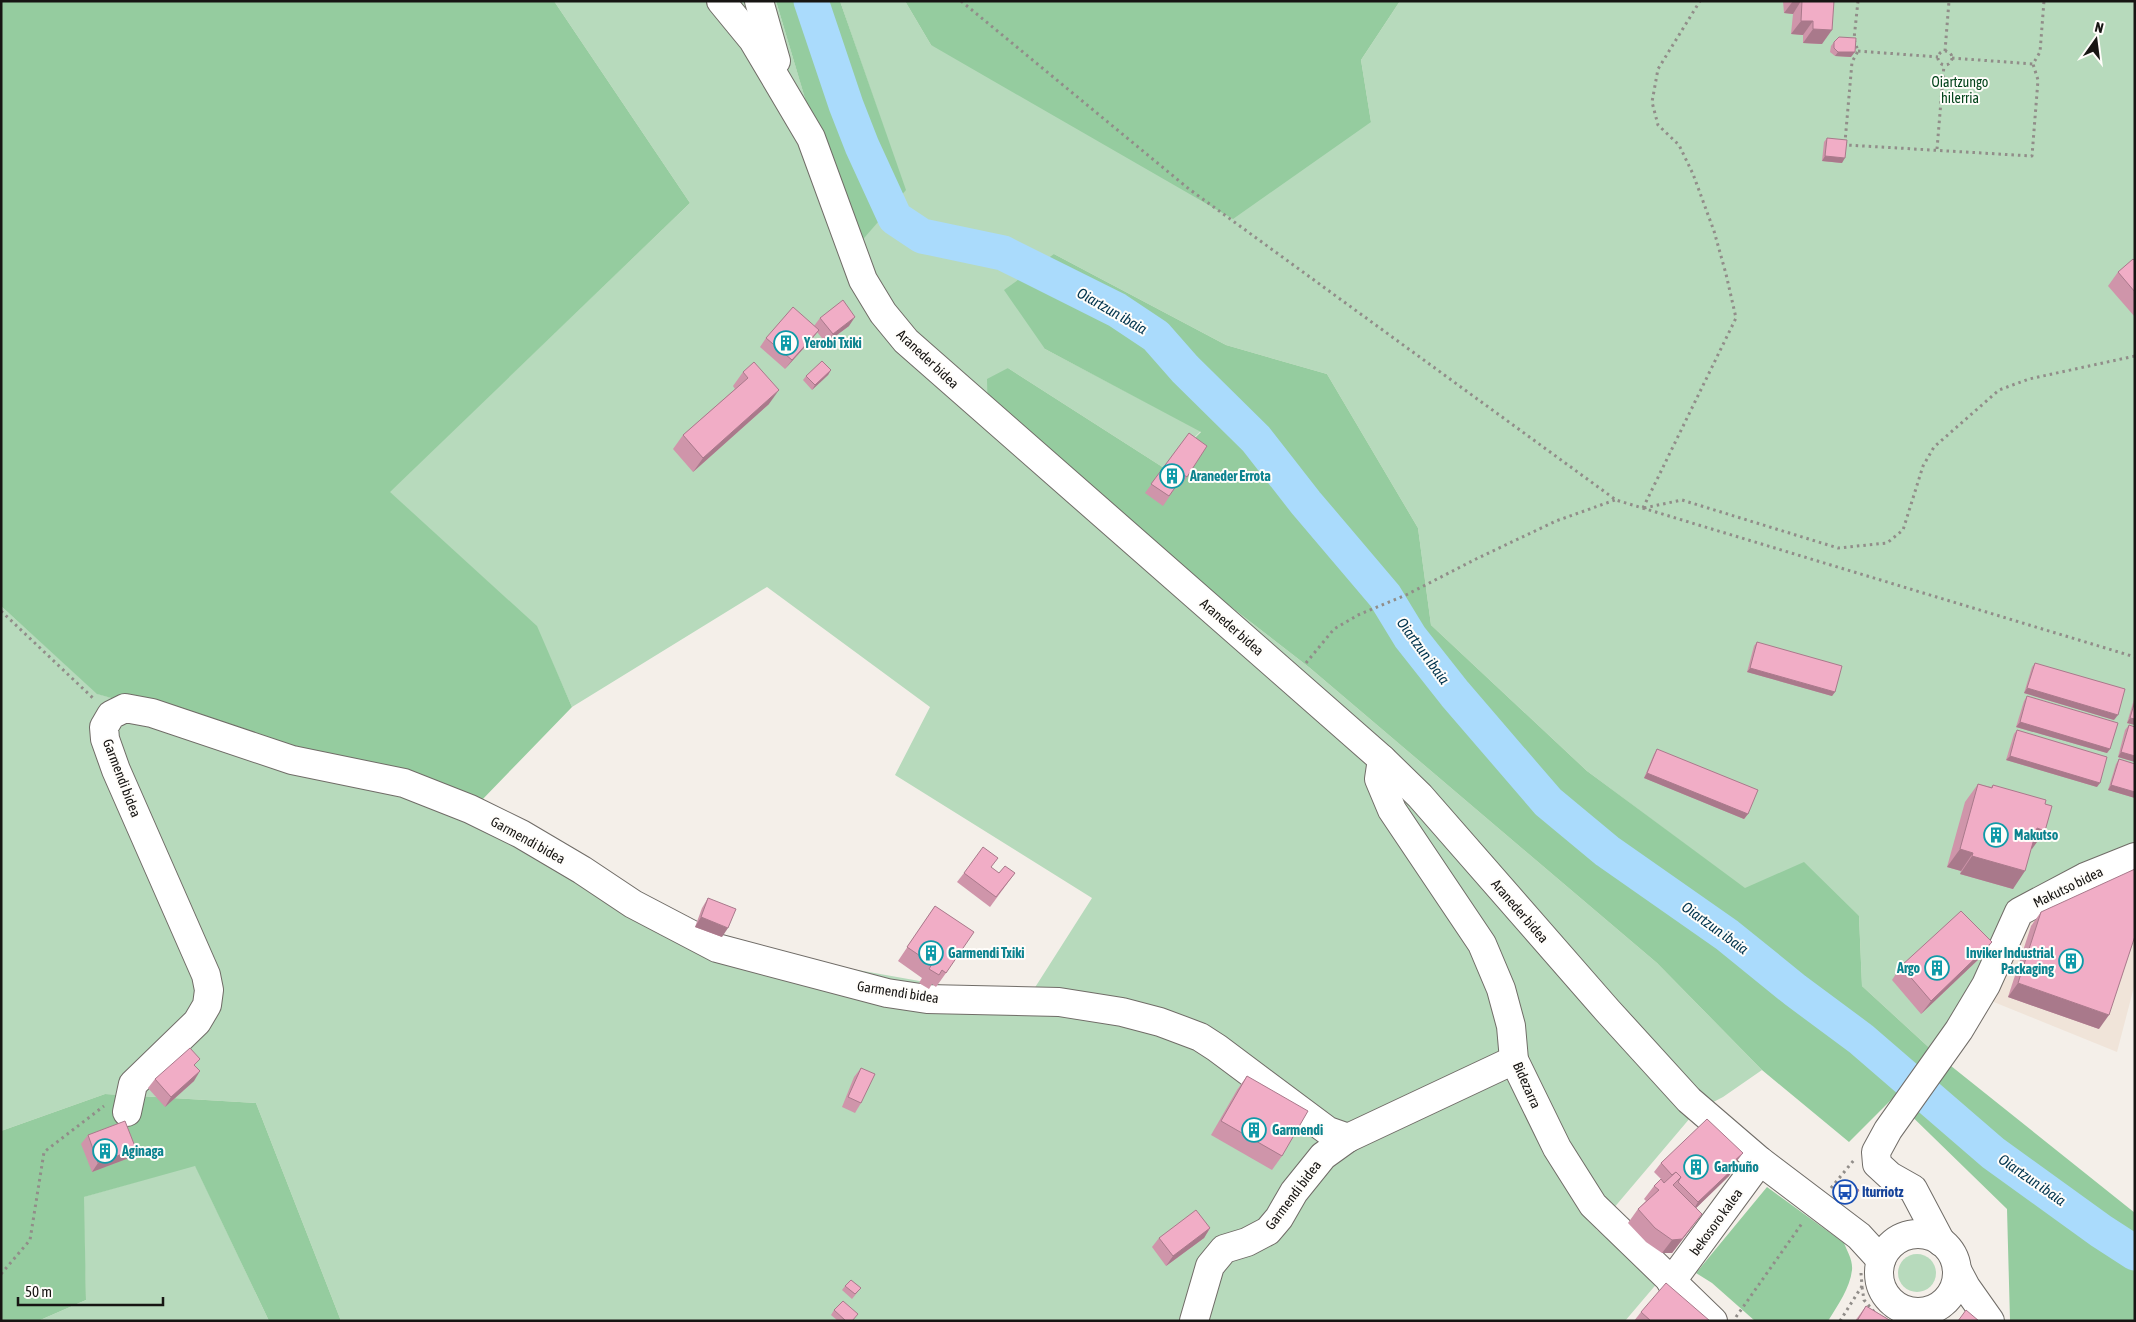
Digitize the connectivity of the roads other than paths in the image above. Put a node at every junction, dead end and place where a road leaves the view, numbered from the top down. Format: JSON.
{"nodes":[{"id":1,"x":721,"y":1,"type":"edge"},
{"id":2,"x":759,"y":1,"type":"edge"},
{"id":3,"x":785,"y":91,"type":"junction"},
{"id":4,"x":1382,"y":759,"type":"junction"},
{"id":5,"x":2135,"y":857,"type":"edge"},
{"id":6,"x":1514,"y":1060,"type":"junction"},
{"id":7,"x":127,"y":1112,"type":"dead end"},
{"id":8,"x":1348,"y":1138,"type":"junction"},
{"id":9,"x":1760,"y":1161,"type":"junction"},
{"id":10,"x":1922,"y":1203,"type":"junction"},
{"id":11,"x":1812,"y":1210,"type":"junction"},
{"id":12,"x":1906,"y":1236,"type":"junction"},
{"id":13,"x":1941,"y":1242,"type":"junction"},
{"id":14,"x":1881,"y":1260,"type":"junction"},
{"id":15,"x":1957,"y":1270,"type":"junction"},
{"id":16,"x":1672,"y":1282,"type":"junction"},
{"id":17,"x":1934,"y":1312,"type":"edge"},
{"id":18,"x":1894,"y":1314,"type":"edge"},
{"id":19,"x":1990,"y":1320,"type":"edge"},
{"id":20,"x":1194,"y":1321,"type":"edge"},
{"id":21,"x":1713,"y":1321,"type":"edge"}],
"edges":[{"from":1,"to":3,"type":"street","name":"Araneder bidea"},
{"from":2,"to":3,"type":"street"},
{"from":3,"to":4,"type":"street","name":"Araneder bidea"},
{"from":4,"to":6,"type":"street","name":"Bidezarra"},
{"from":4,"to":9,"type":"street","name":"Araneder bidea"},
{"from":5,"to":10,"type":"street","name":"Makutso bidea"},
{"from":6,"to":8,"type":"street","name":"Garmendi bidea"},
{"from":6,"to":16,"type":"street","name":"Bidezarra"},
{"from":7,"to":8,"type":"street","name":"Garmendi bidea"},
{"from":8,"to":20,"type":"street","name":"Garmendi bidea"},
{"from":9,"to":11,"type":"street","name":"Araneder bidea"},
{"from":9,"to":16,"type":"street","name":"bekosoro kalea"},
{"from":10,"to":12,"type":"street"},
{"from":10,"to":13,"type":"street"},
{"from":11,"to":12,"type":"street","name":"Araneder bidea"},
{"from":11,"to":14,"type":"street","name":"Araneder bidea"},
{"from":12,"to":13,"type":"street"},
{"from":12,"to":14,"type":"street"},
{"from":13,"to":15,"type":"street"},
{"from":14,"to":18,"type":"street"},
{"from":15,"to":17,"type":"street"},
{"from":15,"to":19,"type":"street"},
{"from":16,"to":21,"type":"street","name":"Bidezarra"},
{"from":17,"to":18,"type":"street"},
{"from":17,"to":19,"type":"street"}]}
